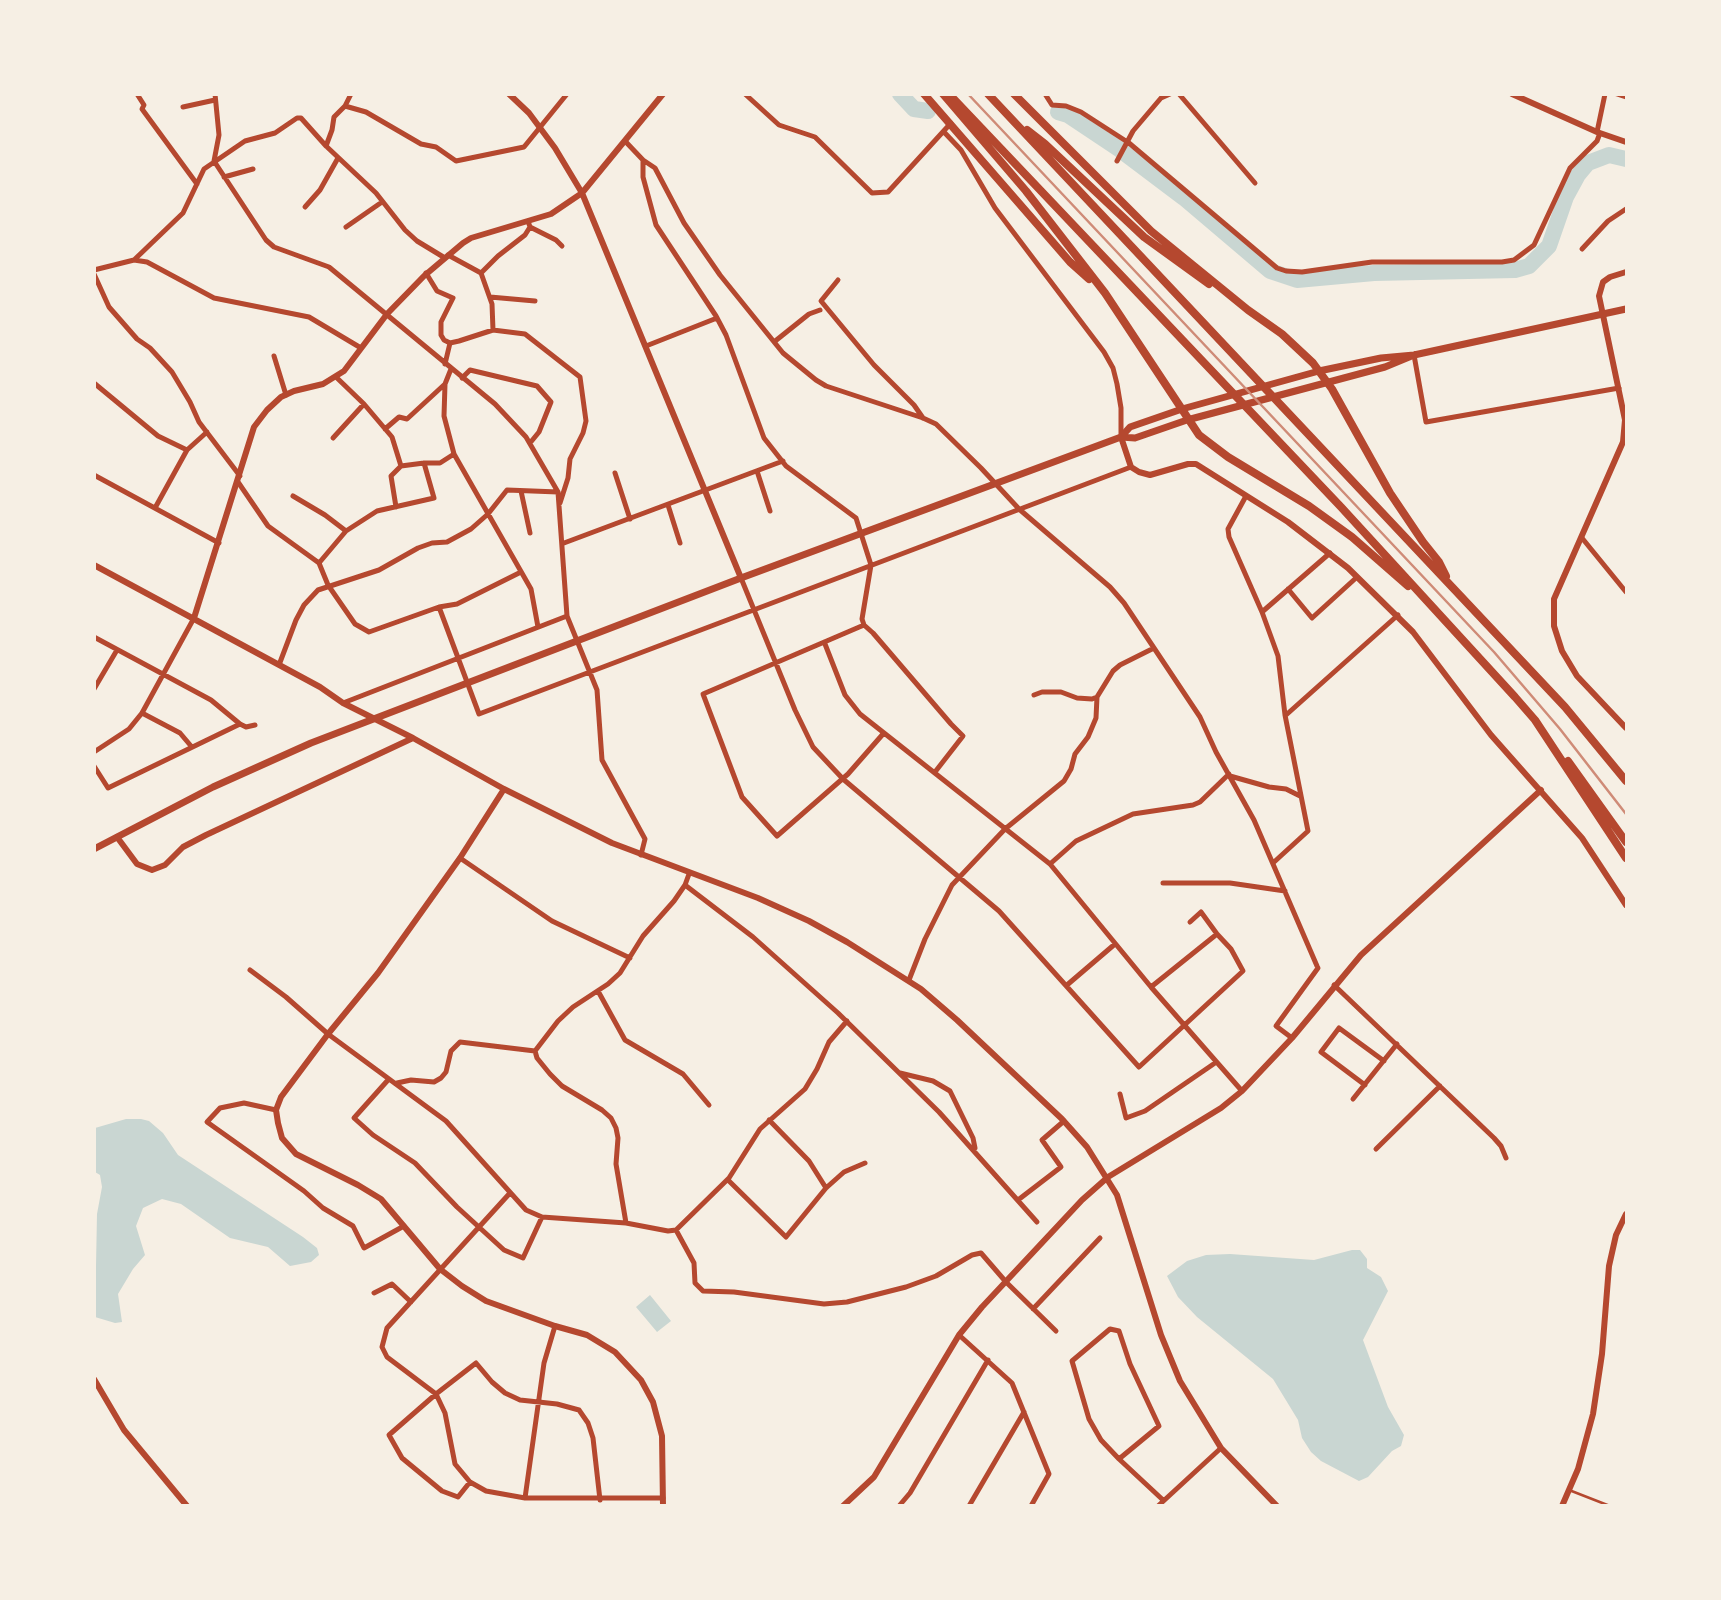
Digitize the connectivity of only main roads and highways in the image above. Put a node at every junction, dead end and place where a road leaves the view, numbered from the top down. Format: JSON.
{"nodes":[{"id":1,"x":924,"y":94,"type":"edge"},
{"id":2,"x":943,"y":94,"type":"edge"},
{"id":3,"x":949,"y":94,"type":"edge"},
{"id":4,"x":988,"y":94,"type":"edge"},
{"id":5,"x":1014,"y":94,"type":"edge"},
{"id":6,"x":1005,"y":113,"type":"junction"},
{"id":7,"x":1105,"y":293,"type":"junction"},
{"id":8,"x":1626,"y":309,"type":"edge"},
{"id":9,"x":1248,"y":310,"type":"junction"},
{"id":10,"x":1413,"y":355,"type":"junction"},
{"id":11,"x":1319,"y":371,"type":"junction"},
{"id":12,"x":1327,"y":382,"type":"junction"},
{"id":13,"x":1182,"y":409,"type":"junction"},
{"id":14,"x":1187,"y":420,"type":"junction"},
{"id":15,"x":1121,"y":437,"type":"junction"},
{"id":16,"x":1450,"y":584,"type":"junction"},
{"id":17,"x":1459,"y":634,"type":"junction"},
{"id":18,"x":1535,"y":720,"type":"junction"},
{"id":19,"x":1626,"y":781,"type":"edge"},
{"id":20,"x":1626,"y":842,"type":"edge"},
{"id":21,"x":94,"y":849,"type":"edge"},
{"id":22,"x":1626,"y":858,"type":"edge"}],
"edges":[{"from":1,"to":7,"type":"main road"},
{"from":2,"to":7,"type":"main road"},
{"from":3,"to":17,"type":"main road"},
{"from":4,"to":6,"type":"main road"},
{"from":5,"to":9,"type":"main road"},
{"from":6,"to":9,"type":"main road"},
{"from":6,"to":16,"type":"main road"},
{"from":7,"to":13,"type":"main road"},
{"from":8,"to":10,"type":"main road"},
{"from":9,"to":11,"type":"main road"},
{"from":10,"to":11,"type":"main road"},
{"from":10,"to":12,"type":"main road"},
{"from":11,"to":12,"type":"main road"},
{"from":11,"to":13,"type":"main road"},
{"from":12,"to":14,"type":"main road"},
{"from":12,"to":16,"type":"main road"},
{"from":13,"to":14,"type":"main road"},
{"from":13,"to":15,"type":"main road"},
{"from":14,"to":15,"type":"main road"},
{"from":14,"to":17,"type":"main road"},
{"from":15,"to":21,"type":"main road"},
{"from":16,"to":19,"type":"main road"},
{"from":17,"to":18,"type":"main road"},
{"from":18,"to":20,"type":"main road"},
{"from":18,"to":22,"type":"main road"}]}
